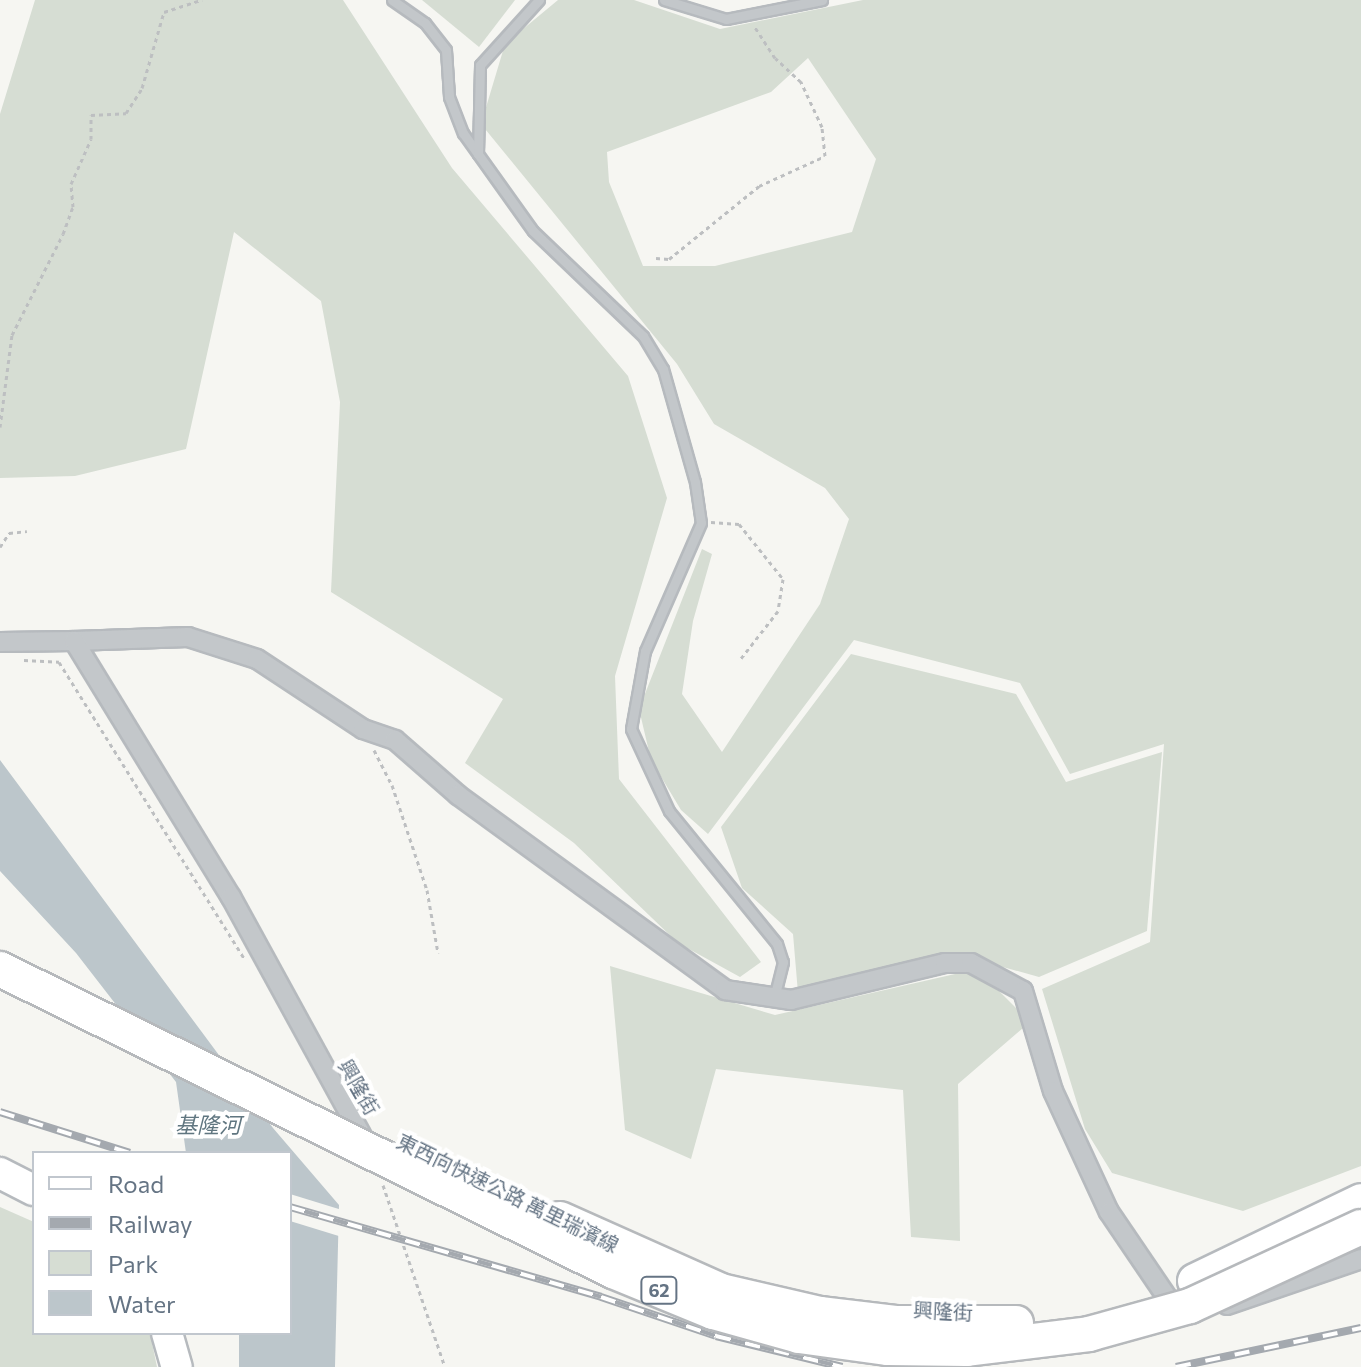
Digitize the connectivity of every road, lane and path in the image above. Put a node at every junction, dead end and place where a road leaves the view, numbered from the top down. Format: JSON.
{"nodes":[{"id":1,"x":202,"y":0,"type":"edge"},
{"id":2,"x":392,"y":0,"type":"edge"},
{"id":3,"x":539,"y":0,"type":"edge"},
{"id":4,"x":664,"y":0,"type":"edge"},
{"id":5,"x":822,"y":0,"type":"edge"},
{"id":6,"x":747,"y":14,"type":"junction"},
{"id":7,"x":478,"y":154,"type":"junction"},
{"id":8,"x":656,"y":258,"type":"dead end"},
{"id":9,"x":0,"y":427,"type":"edge"},
{"id":10,"x":701,"y":523,"type":"junction"},
{"id":11,"x":27,"y":531,"type":"dead end"},
{"id":12,"x":0,"y":547,"type":"edge"},
{"id":13,"x":74,"y":641,"type":"junction"},
{"id":14,"x":0,"y":642,"type":"edge"},
{"id":15,"x":15,"y":659,"type":"dead end"},
{"id":16,"x":739,"y":661,"type":"dead end"},
{"id":17,"x":363,"y":729,"type":"junction"},
{"id":18,"x":0,"y":945,"type":"edge"},
{"id":19,"x":438,"y":953,"type":"dead end"},
{"id":20,"x":245,"y":961,"type":"dead end"},
{"id":21,"x":0,"y":969,"type":"edge"},
{"id":22,"x":774,"y":999,"type":"junction"},
{"id":23,"x":376,"y":1162,"type":"junction"},
{"id":24,"x":0,"y":1173,"type":"edge"},
{"id":25,"x":0,"y":1189,"type":"edge"},
{"id":26,"x":32,"y":1189,"type":"edge"},
{"id":27,"x":1361,"y":1201,"type":"edge"},
{"id":28,"x":32,"y":1203,"type":"edge"},
{"id":29,"x":1361,"y":1227,"type":"edge"},
{"id":30,"x":1361,"y":1259,"type":"edge"},
{"id":31,"x":1182,"y":1320,"type":"junction"},
{"id":32,"x":168,"y":1335,"type":"edge"},
{"id":33,"x":182,"y":1335,"type":"edge"},
{"id":34,"x":177,"y":1367,"type":"edge"},
{"id":35,"x":190,"y":1367,"type":"edge"},
{"id":36,"x":445,"y":1367,"type":"edge"}],
"edges":[{"from":1,"to":9,"type":"path"},
{"from":2,"to":7,"type":"lane"},
{"from":3,"to":7,"type":"lane"},
{"from":4,"to":6,"type":"lane"},
{"from":5,"to":6,"type":"lane"},
{"from":6,"to":8,"type":"path"},
{"from":7,"to":10,"type":"lane"},
{"from":10,"to":16,"type":"path"},
{"from":10,"to":22,"type":"lane"},
{"from":11,"to":12,"type":"path"},
{"from":13,"to":14,"type":"street"},
{"from":13,"to":17,"type":"street"},
{"from":13,"to":23,"type":"street","name":"興隆街"},
{"from":15,"to":20,"type":"path"},
{"from":17,"to":19,"type":"path"},
{"from":17,"to":22,"type":"street"},
{"from":18,"to":27,"type":"highway","name":"東西向快速公路 萬里瑞濱線","number":"62","bridge":true},
{"from":21,"to":29,"type":"highway","name":"東西向快速公路 萬里瑞濱線","number":"62","bridge":true},
{"from":22,"to":31,"type":"street"},
{"from":23,"to":31,"type":"street","name":"興隆街"},
{"from":23,"to":36,"type":"path"},
{"from":24,"to":26,"type":"main road"},
{"from":25,"to":28,"type":"main road"},
{"from":30,"to":31,"type":"street","name":"興隆街"},
{"from":32,"to":34,"type":"main road"},
{"from":33,"to":35,"type":"main road"}]}
